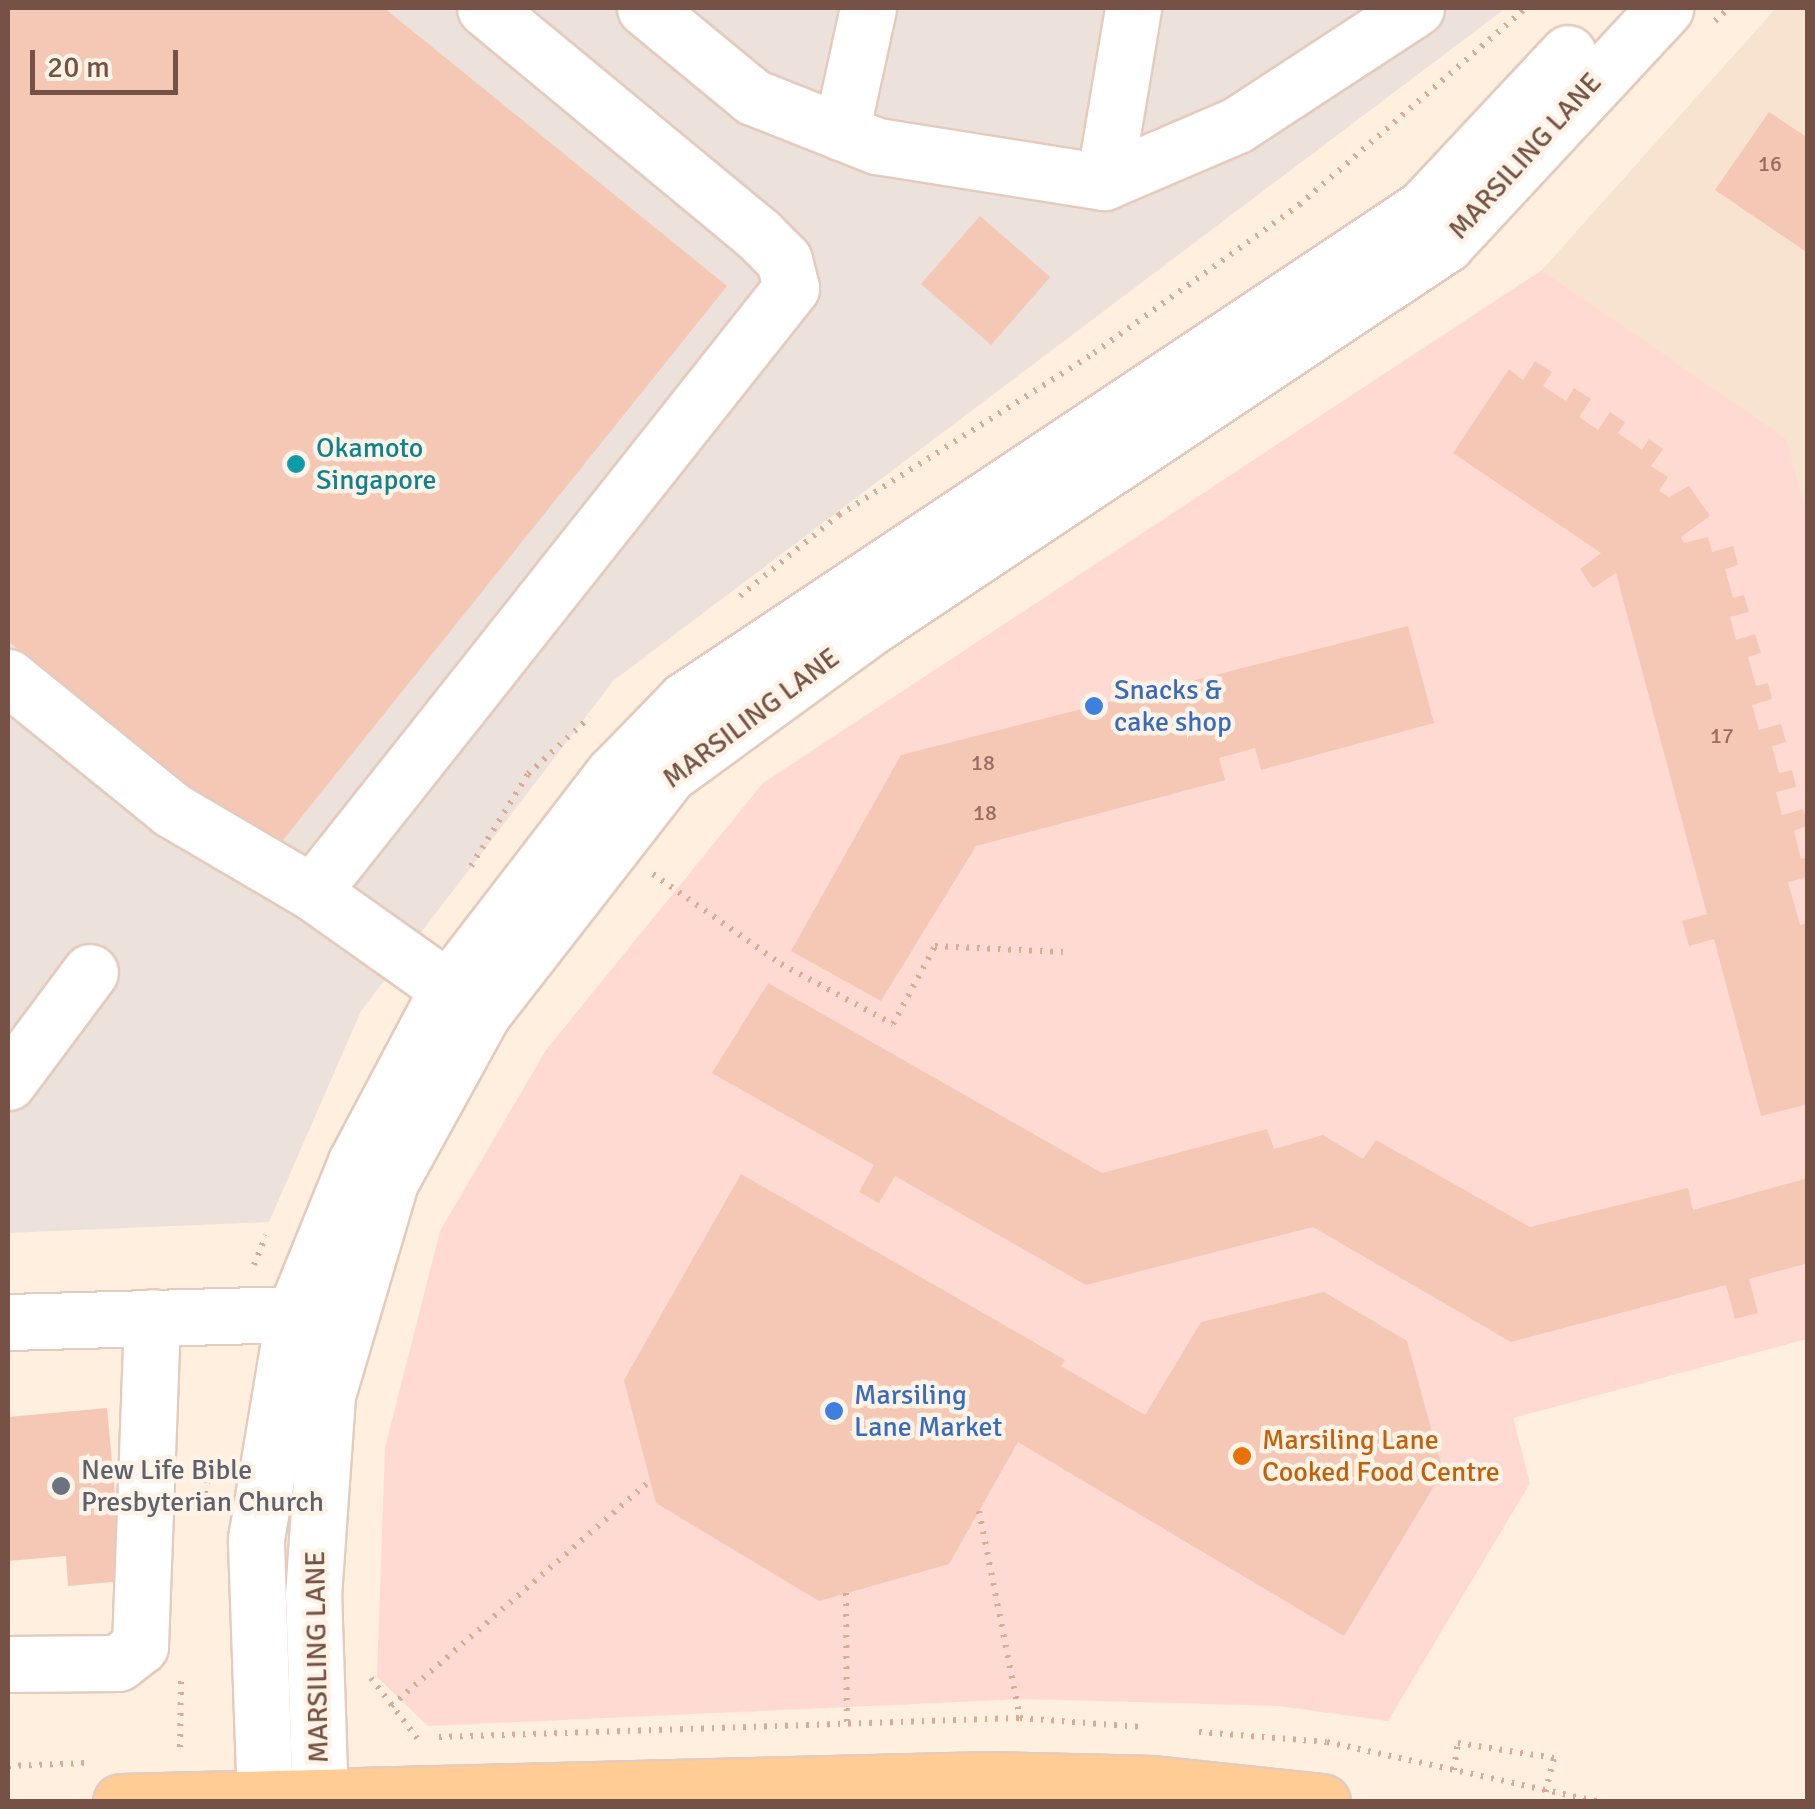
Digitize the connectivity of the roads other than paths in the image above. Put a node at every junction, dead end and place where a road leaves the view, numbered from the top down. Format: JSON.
{"nodes":[{"id":1,"x":485,"y":8,"type":"edge"},
{"id":2,"x":645,"y":8,"type":"edge"},
{"id":3,"x":868,"y":8,"type":"edge"},
{"id":4,"x":1133,"y":8,"type":"edge"},
{"id":5,"x":1416,"y":8,"type":"edge"},
{"id":6,"x":1611,"y":8,"type":"edge"},
{"id":7,"x":1665,"y":8,"type":"edge"},
{"id":8,"x":841,"y":132,"type":"junction"},
{"id":9,"x":1104,"y":182,"type":"junction"},
{"id":10,"x":1286,"y":322,"type":"junction"},
{"id":11,"x":8,"y":676,"type":"edge"},
{"id":12,"x":312,"y":892,"type":"junction"},
{"id":13,"x":90,"y":972,"type":"dead end"},
{"id":14,"x":466,"y":1001,"type":"junction"},
{"id":15,"x":8,"y":1082,"type":"edge"},
{"id":16,"x":347,"y":1310,"type":"junction"},
{"id":17,"x":152,"y":1317,"type":"junction"},
{"id":18,"x":293,"y":1317,"type":"junction"},
{"id":19,"x":8,"y":1322,"type":"edge"},
{"id":20,"x":8,"y":1664,"type":"edge"},
{"id":21,"x":320,"y":1798,"type":"edge"},
{"id":22,"x":265,"y":1799,"type":"edge"},
{"id":23,"x":121,"y":1802,"type":"edge"},
{"id":24,"x":1322,"y":1802,"type":"edge"}],
"edges":[{"from":1,"to":12,"type":"street"},
{"from":2,"to":8,"type":"street"},
{"from":3,"to":8,"type":"street"},
{"from":4,"to":9,"type":"street"},
{"from":5,"to":9,"type":"street"},
{"from":6,"to":10,"type":"street","name":"MARSILING LANE"},
{"from":7,"to":10,"type":"street","name":"MARSILING LANE"},
{"from":8,"to":9,"type":"street"},
{"from":10,"to":14,"type":"street","name":"MARSILING LANE"},
{"from":11,"to":12,"type":"street"},
{"from":12,"to":14,"type":"street"},
{"from":13,"to":15,"type":"street"},
{"from":14,"to":16,"type":"street","name":"MARSILING LANE"},
{"from":14,"to":18,"type":"street","name":"MARSILING LANE"},
{"from":16,"to":18,"type":"street"},
{"from":16,"to":21,"type":"street","name":"MARSILING LANE"},
{"from":17,"to":18,"type":"street"},
{"from":17,"to":19,"type":"street"},
{"from":17,"to":20,"type":"street"},
{"from":18,"to":22,"type":"street","name":"MARSILING LANE"},
{"from":21,"to":22,"type":"main road"},
{"from":21,"to":24,"type":"main road"},
{"from":22,"to":23,"type":"main road"}]}
